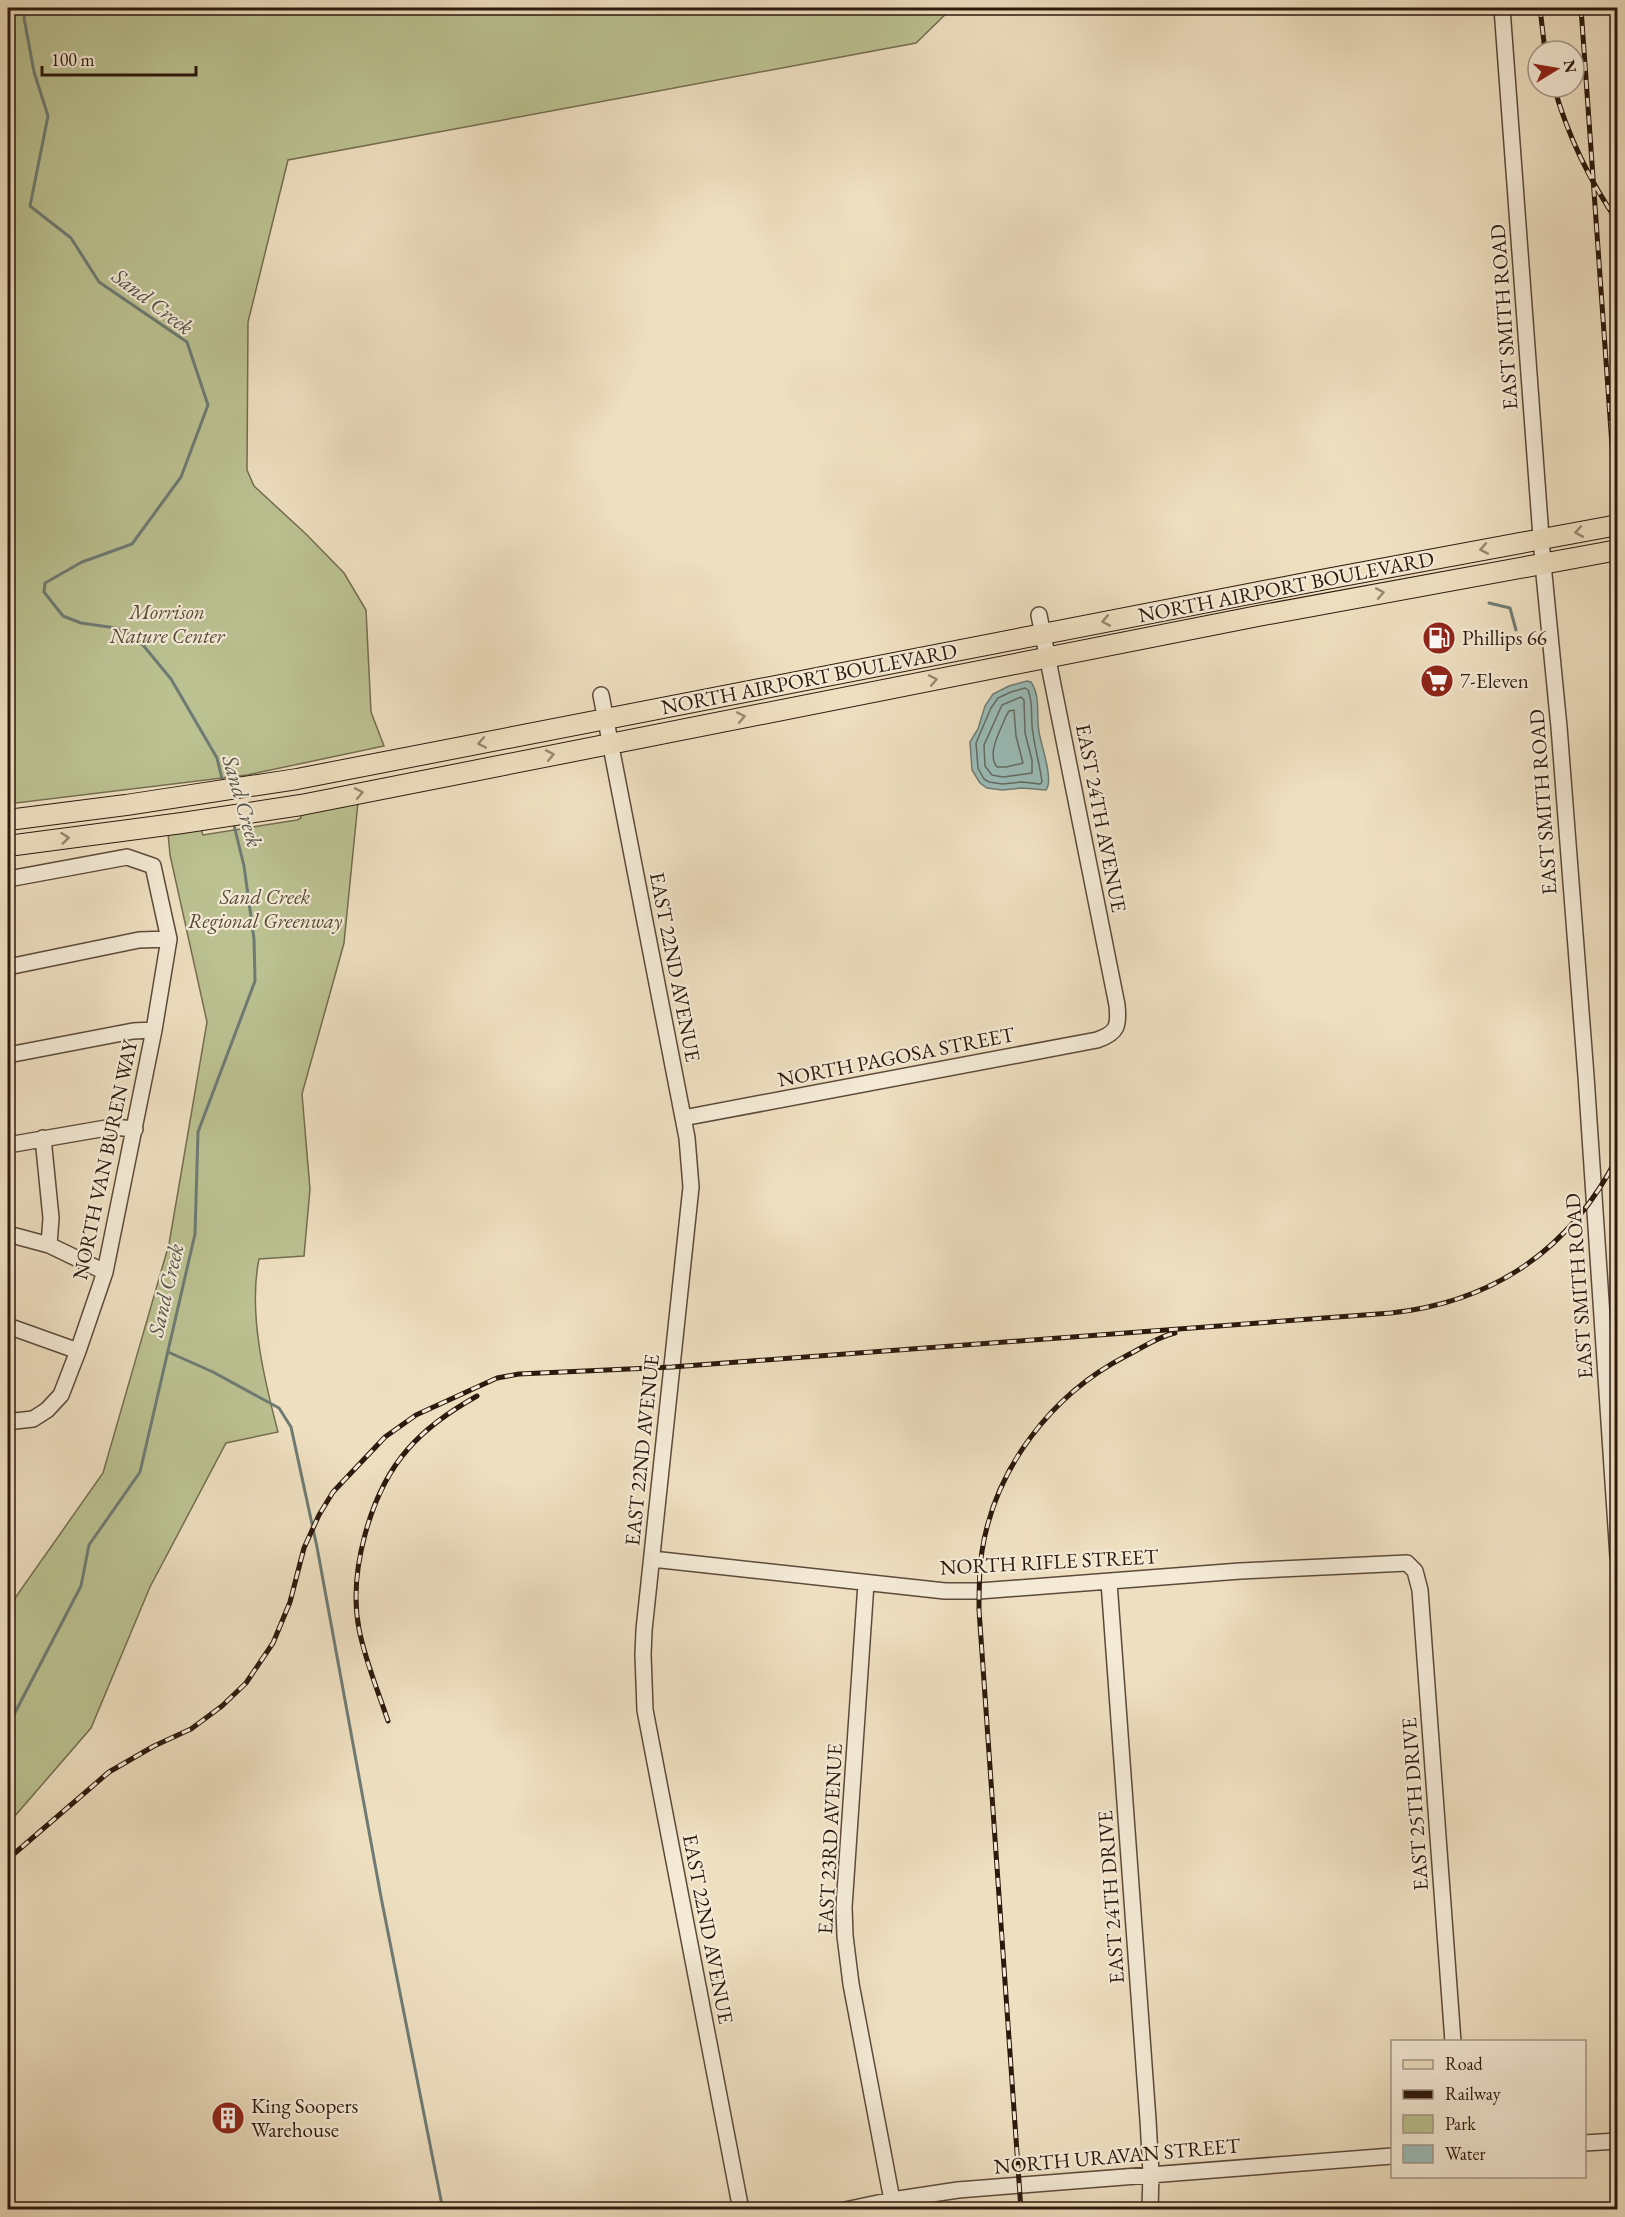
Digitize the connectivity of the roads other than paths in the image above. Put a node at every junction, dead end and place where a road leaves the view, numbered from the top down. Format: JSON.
{"nodes":[{"id":1,"x":1502,"y":8,"type":"edge"},
{"id":2,"x":1617,"y":525,"type":"edge"},
{"id":3,"x":1541,"y":539,"type":"junction"},
{"id":4,"x":1617,"y":550,"type":"edge"},
{"id":5,"x":1543,"y":564,"type":"junction"},
{"id":6,"x":1041,"y":624,"type":"junction"},
{"id":7,"x":1048,"y":657,"type":"junction"},
{"id":8,"x":602,"y":695,"type":"dead end"},
{"id":9,"x":606,"y":718,"type":"junction"},
{"id":10,"x":610,"y":742,"type":"junction"},
{"id":11,"x":8,"y":820,"type":"edge"},
{"id":12,"x":8,"y":846,"type":"edge"},
{"id":13,"x":8,"y":879,"type":"edge"},
{"id":14,"x":169,"y":939,"type":"junction"},
{"id":15,"x":8,"y":967,"type":"edge"},
{"id":16,"x":154,"y":1030,"type":"junction"},
{"id":17,"x":1115,"y":1030,"type":"joint"},
{"id":18,"x":8,"y":1055,"type":"edge"},
{"id":19,"x":683,"y":1118,"type":"junction"},
{"id":20,"x":135,"y":1129,"type":"junction"},
{"id":21,"x":43,"y":1138,"type":"junction"},
{"id":22,"x":8,"y":1145,"type":"edge"},
{"id":23,"x":8,"y":1234,"type":"edge"},
{"id":24,"x":49,"y":1245,"type":"junction"},
{"id":25,"x":105,"y":1272,"type":"junction"},
{"id":26,"x":8,"y":1326,"type":"edge"},
{"id":27,"x":78,"y":1352,"type":"junction"},
{"id":28,"x":8,"y":1419,"type":"edge"},
{"id":29,"x":1617,"y":1557,"type":"edge"},
{"id":30,"x":652,"y":1559,"type":"junction"},
{"id":31,"x":1412,"y":1566,"type":"joint"},
{"id":32,"x":1109,"y":1582,"type":"junction"},
{"id":33,"x":866,"y":1583,"type":"junction"},
{"id":34,"x":1453,"y":2040,"type":"edge"},
{"id":35,"x":1617,"y":2141,"type":"edge"},
{"id":36,"x":1586,"y":2143,"type":"edge"},
{"id":37,"x":1391,"y":2156,"type":"edge"},
{"id":38,"x":1151,"y":2173,"type":"junction"},
{"id":39,"x":892,"y":2200,"type":"junction"},
{"id":40,"x":741,"y":2210,"type":"edge"},
{"id":41,"x":845,"y":2210,"type":"edge"},
{"id":42,"x":1150,"y":2210,"type":"edge"}],
"edges":[{"from":1,"to":3,"type":"street","name":"EAST SMITH ROAD"},
{"from":2,"to":3,"type":"main road","name":"NORTH AIRPORT BOULEVARD","one_way":true},
{"from":3,"to":5,"type":"street","name":"EAST SMITH ROAD"},
{"from":3,"to":6,"type":"main road","name":"NORTH AIRPORT BOULEVARD","one_way":true},
{"from":4,"to":5,"type":"main road","name":"NORTH AIRPORT BOULEVARD"},
{"from":7,"to":5,"type":"main road","name":"NORTH AIRPORT BOULEVARD","one_way":true},
{"from":5,"to":29,"type":"street","name":"EAST SMITH ROAD"},
{"from":6,"to":7,"type":"street","name":"EAST 24TH AVENUE"},
{"from":6,"to":9,"type":"main road","name":"NORTH AIRPORT BOULEVARD"},
{"from":10,"to":7,"type":"main road","name":"NORTH AIRPORT BOULEVARD","one_way":true},
{"from":7,"to":17,"type":"street","name":"EAST 24TH AVENUE"},
{"from":8,"to":9,"type":"street","name":"EAST 22ND AVENUE"},
{"from":9,"to":10,"type":"street","name":"EAST 22ND AVENUE"},
{"from":9,"to":11,"type":"main road","name":"NORTH AIRPORT BOULEVARD","one_way":true},
{"from":12,"to":10,"type":"main road","name":"NORTH AIRPORT BOULEVARD","one_way":true},
{"from":10,"to":19,"type":"street","name":"EAST 22ND AVENUE"},
{"from":13,"to":14,"type":"street","name":"NORTH VAN BUREN WAY"},
{"from":14,"to":15,"type":"street"},
{"from":14,"to":16,"type":"street","name":"NORTH VAN BUREN WAY"},
{"from":16,"to":18,"type":"street"},
{"from":16,"to":20,"type":"street","name":"NORTH VAN BUREN WAY"},
{"from":17,"to":19,"type":"street","name":"NORTH PAGOSA STREET"},
{"from":19,"to":30,"type":"street","name":"EAST 22ND AVENUE"},
{"from":20,"to":21,"type":"street"},
{"from":20,"to":25,"type":"street","name":"NORTH VAN BUREN WAY"},
{"from":21,"to":22,"type":"street"},
{"from":21,"to":24,"type":"street"},
{"from":23,"to":24,"type":"street"},
{"from":24,"to":25,"type":"street"},
{"from":25,"to":27,"type":"street","name":"NORTH VAN BUREN WAY"},
{"from":26,"to":27,"type":"street"},
{"from":27,"to":28,"type":"street","name":"NORTH VAN BUREN WAY"},
{"from":30,"to":33,"type":"street","name":"NORTH RIFLE STREET"},
{"from":30,"to":40,"type":"street","name":"EAST 22ND AVENUE"},
{"from":31,"to":32,"type":"street","name":"NORTH RIFLE STREET"},
{"from":31,"to":34,"type":"street","name":"EAST 25TH DRIVE"},
{"from":32,"to":33,"type":"street","name":"NORTH RIFLE STREET"},
{"from":32,"to":38,"type":"street","name":"EAST 24TH DRIVE"},
{"from":33,"to":39,"type":"street","name":"EAST 23RD AVENUE"},
{"from":35,"to":36,"type":"street"},
{"from":37,"to":38,"type":"street","name":"NORTH URAVAN STREET"},
{"from":38,"to":39,"type":"street","name":"NORTH URAVAN STREET"},
{"from":38,"to":42,"type":"street","name":"EAST 24TH DRIVE"},
{"from":39,"to":41,"type":"street","name":"NORTH URAVAN STREET"}]}
